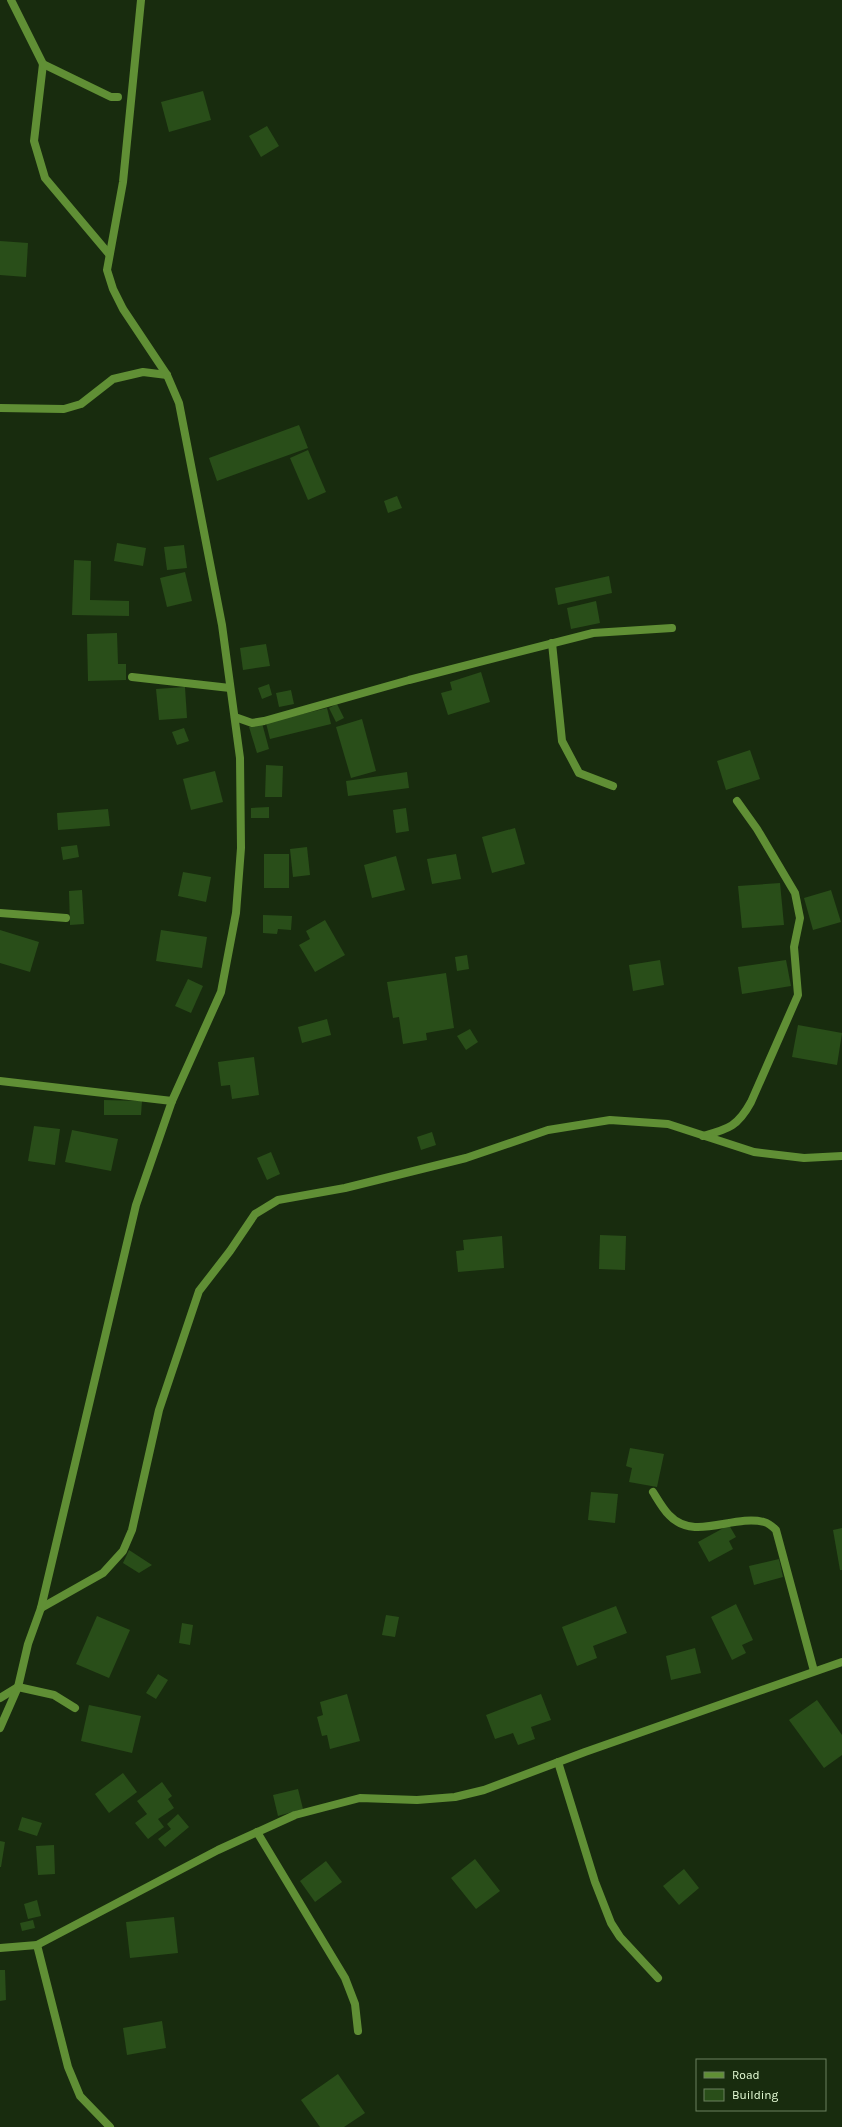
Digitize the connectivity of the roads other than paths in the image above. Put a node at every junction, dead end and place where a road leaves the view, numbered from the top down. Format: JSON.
{"nodes":[{"id":1,"x":11,"y":0,"type":"edge"},
{"id":2,"x":141,"y":0,"type":"edge"},
{"id":3,"x":43,"y":64,"type":"junction"},
{"id":4,"x":118,"y":97,"type":"dead end"},
{"id":5,"x":109,"y":254,"type":"junction"},
{"id":6,"x":167,"y":375,"type":"junction"},
{"id":7,"x":0,"y":408,"type":"edge"},
{"id":8,"x":672,"y":628,"type":"dead end"},
{"id":9,"x":552,"y":643,"type":"junction"},
{"id":10,"x":132,"y":677,"type":"dead end"},
{"id":11,"x":230,"y":688,"type":"junction"},
{"id":12,"x":235,"y":717,"type":"junction"},
{"id":13,"x":613,"y":786,"type":"dead end"},
{"id":14,"x":737,"y":801,"type":"dead end"},
{"id":15,"x":0,"y":913,"type":"edge"},
{"id":16,"x":66,"y":918,"type":"dead end"},
{"id":17,"x":0,"y":1081,"type":"edge"},
{"id":18,"x":172,"y":1101,"type":"junction"},
{"id":19,"x":703,"y":1136,"type":"junction"},
{"id":20,"x":842,"y":1156,"type":"edge"},
{"id":21,"x":653,"y":1492,"type":"dead end"},
{"id":22,"x":41,"y":1608,"type":"junction"},
{"id":23,"x":842,"y":1662,"type":"edge"},
{"id":24,"x":814,"y":1671,"type":"junction"},
{"id":25,"x":18,"y":1687,"type":"junction"},
{"id":26,"x":0,"y":1698,"type":"edge"},
{"id":27,"x":74,"y":1708,"type":"dead end"},
{"id":28,"x":0,"y":1728,"type":"edge"},
{"id":29,"x":558,"y":1762,"type":"junction"},
{"id":30,"x":258,"y":1832,"type":"junction"},
{"id":31,"x":38,"y":1945,"type":"junction"},
{"id":32,"x":0,"y":1948,"type":"edge"},
{"id":33,"x":658,"y":1978,"type":"dead end"},
{"id":34,"x":358,"y":2031,"type":"dead end"},
{"id":35,"x":110,"y":2127,"type":"edge"}],
"edges":[{"from":1,"to":3,"type":"street"},
{"from":2,"to":5,"type":"street"},
{"from":3,"to":4,"type":"street"},
{"from":3,"to":5,"type":"street"},
{"from":5,"to":6,"type":"street"},
{"from":6,"to":7,"type":"street"},
{"from":6,"to":11,"type":"street"},
{"from":8,"to":9,"type":"street"},
{"from":9,"to":12,"type":"street"},
{"from":9,"to":13,"type":"street"},
{"from":10,"to":11,"type":"street"},
{"from":11,"to":12,"type":"street"},
{"from":12,"to":18,"type":"street"},
{"from":14,"to":19,"type":"street"},
{"from":15,"to":16,"type":"street"},
{"from":17,"to":18,"type":"street"},
{"from":18,"to":22,"type":"street"},
{"from":19,"to":20,"type":"street"},
{"from":19,"to":22,"type":"street"},
{"from":21,"to":24,"type":"street"},
{"from":22,"to":25,"type":"street"},
{"from":23,"to":24,"type":"street"},
{"from":24,"to":29,"type":"street"},
{"from":25,"to":26,"type":"street"},
{"from":25,"to":27,"type":"street"},
{"from":25,"to":28,"type":"street"},
{"from":29,"to":30,"type":"street"},
{"from":29,"to":33,"type":"street"},
{"from":30,"to":31,"type":"street"},
{"from":30,"to":34,"type":"street"},
{"from":31,"to":32,"type":"street"},
{"from":31,"to":35,"type":"street"}]}
